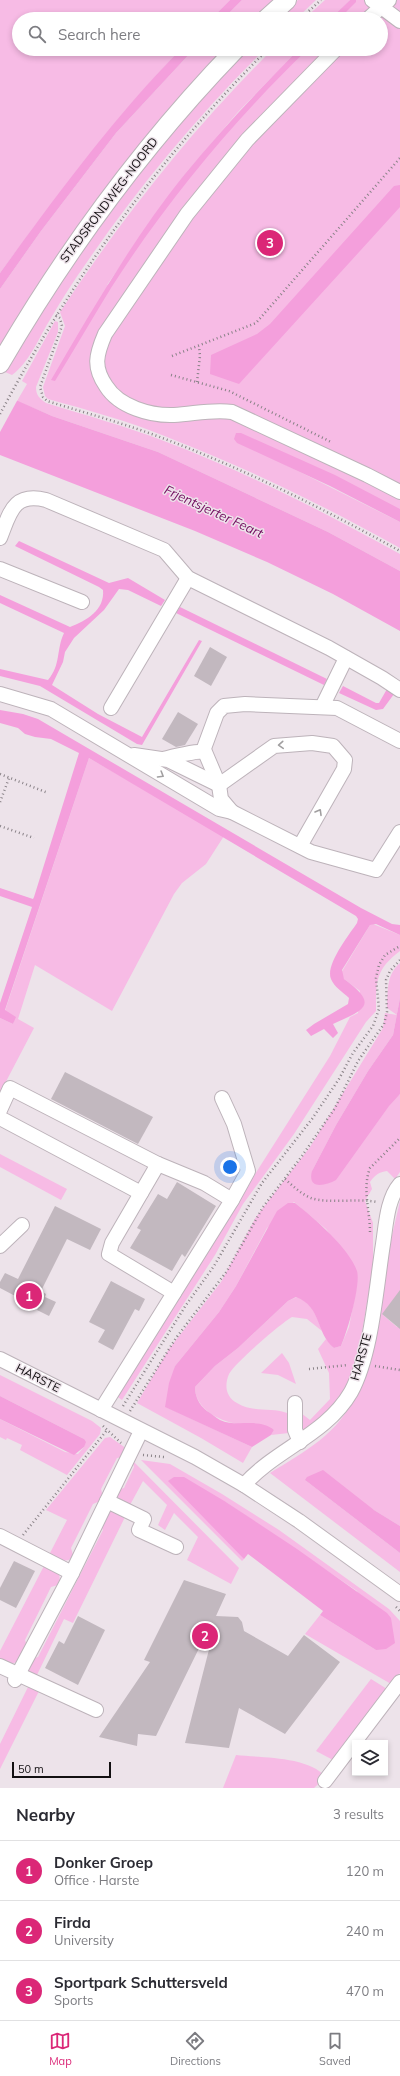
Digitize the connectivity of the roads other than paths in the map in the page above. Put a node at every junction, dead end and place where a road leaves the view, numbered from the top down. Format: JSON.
{"nodes":[{"id":1,"x":287,"y":0,"type":"edge"},
{"id":2,"x":381,"y":2,"type":"edge"},
{"id":3,"x":274,"y":12,"type":"edge"},
{"id":4,"x":373,"y":12,"type":"edge"},
{"id":5,"x":400,"y":21,"type":"edge"},
{"id":6,"x":230,"y":56,"type":"edge"},
{"id":7,"x":329,"y":56,"type":"edge"},
{"id":8,"x":0,"y":364,"type":"edge"},
{"id":9,"x":400,"y":492,"type":"edge"},
{"id":10,"x":0,"y":538,"type":"edge"},
{"id":11,"x":0,"y":570,"type":"edge"},
{"id":12,"x":188,"y":578,"type":"junction"},
{"id":13,"x":82,"y":602,"type":"dead end"},
{"id":14,"x":346,"y":658,"type":"junction"},
{"id":15,"x":400,"y":690,"type":"edge"},
{"id":16,"x":0,"y":694,"type":"edge"},
{"id":17,"x":322,"y":707,"type":"junction"},
{"id":18,"x":111,"y":708,"type":"dead end"},
{"id":19,"x":400,"y":741,"type":"edge"},
{"id":20,"x":203,"y":751,"type":"junction"},
{"id":21,"x":128,"y":755,"type":"junction"},
{"id":22,"x":163,"y":759,"type":"junction"},
{"id":23,"x":219,"y":785,"type":"junction"},
{"id":24,"x":232,"y":812,"type":"junction"},
{"id":25,"x":400,"y":832,"type":"edge"},
{"id":26,"x":300,"y":846,"type":"junction"},
{"id":27,"x":222,"y":1098,"type":"dead end"},
{"id":28,"x":0,"y":1110,"type":"edge"},
{"id":29,"x":0,"y":1118,"type":"edge"},
{"id":30,"x":158,"y":1164,"type":"junction"},
{"id":31,"x":400,"y":1184,"type":"edge"},
{"id":32,"x":141,"y":1193,"type":"junction"},
{"id":33,"x":232,"y":1200,"type":"junction"},
{"id":34,"x":22,"y":1225,"type":"dead end"},
{"id":35,"x":0,"y":1246,"type":"edge"},
{"id":36,"x":174,"y":1293,"type":"junction"},
{"id":37,"x":0,"y":1359,"type":"edge"},
{"id":38,"x":295,"y":1403,"type":"dead end"},
{"id":39,"x":101,"y":1410,"type":"junction"},
{"id":40,"x":140,"y":1431,"type":"junction"},
{"id":41,"x":300,"y":1442,"type":"junction"},
{"id":42,"x":244,"y":1485,"type":"junction"},
{"id":43,"x":107,"y":1501,"type":"junction"},
{"id":44,"x":0,"y":1536,"type":"edge"},
{"id":45,"x":176,"y":1548,"type":"dead end"},
{"id":46,"x":72,"y":1573,"type":"junction"},
{"id":47,"x":397,"y":1599,"type":"edge"},
{"id":48,"x":0,"y":1666,"type":"edge"},
{"id":49,"x":16,"y":1677,"type":"junction"},
{"id":50,"x":400,"y":1682,"type":"edge"},
{"id":51,"x":96,"y":1710,"type":"dead end"},
{"id":52,"x":326,"y":1781,"type":"dead end"}],
"edges":[{"from":1,"to":3,"type":"main road"},
{"from":2,"to":4,"type":"street"},
{"from":2,"to":5,"type":"street"},
{"from":6,"to":8,"type":"main road","name":"STADSRONDWEG-NOORD"},
{"from":7,"to":9,"type":"street"},
{"from":10,"to":12,"type":"street"},
{"from":11,"to":13,"type":"street"},
{"from":12,"to":14,"type":"street"},
{"from":12,"to":18,"type":"street"},
{"from":14,"to":15,"type":"street"},
{"from":14,"to":17,"type":"street"},
{"from":16,"to":21,"type":"street"},
{"from":17,"to":19,"type":"street"},
{"from":17,"to":20,"type":"street"},
{"from":20,"to":22,"type":"street"},
{"from":20,"to":23,"type":"street"},
{"from":21,"to":22,"type":"street"},
{"from":21,"to":24,"type":"street","one_way":true},
{"from":22,"to":23,"type":"street"},
{"from":23,"to":24,"type":"street"},
{"from":26,"to":23,"type":"street","one_way":true},
{"from":24,"to":26,"type":"street"},
{"from":25,"to":26,"type":"street"},
{"from":27,"to":33,"type":"street"},
{"from":28,"to":30,"type":"street"},
{"from":29,"to":32,"type":"street"},
{"from":30,"to":32,"type":"street"},
{"from":30,"to":33,"type":"street"},
{"from":31,"to":41,"type":"street","name":"HARSTE"},
{"from":32,"to":36,"type":"street"},
{"from":33,"to":36,"type":"street"},
{"from":34,"to":35,"type":"street"},
{"from":36,"to":39,"type":"street"},
{"from":37,"to":39,"type":"street","name":"HARSTE"},
{"from":38,"to":41,"type":"street"},
{"from":39,"to":40,"type":"street","name":"HARSTE"},
{"from":40,"to":42,"type":"street","name":"HARSTE"},
{"from":40,"to":43,"type":"street"},
{"from":41,"to":42,"type":"street","name":"HARSTE"},
{"from":42,"to":47,"type":"street","name":"HARSTE"},
{"from":43,"to":45,"type":"street"},
{"from":43,"to":46,"type":"street"},
{"from":44,"to":46,"type":"street"},
{"from":46,"to":49,"type":"street"},
{"from":48,"to":49,"type":"street"},
{"from":49,"to":51,"type":"street"},
{"from":50,"to":52,"type":"street"}]}
